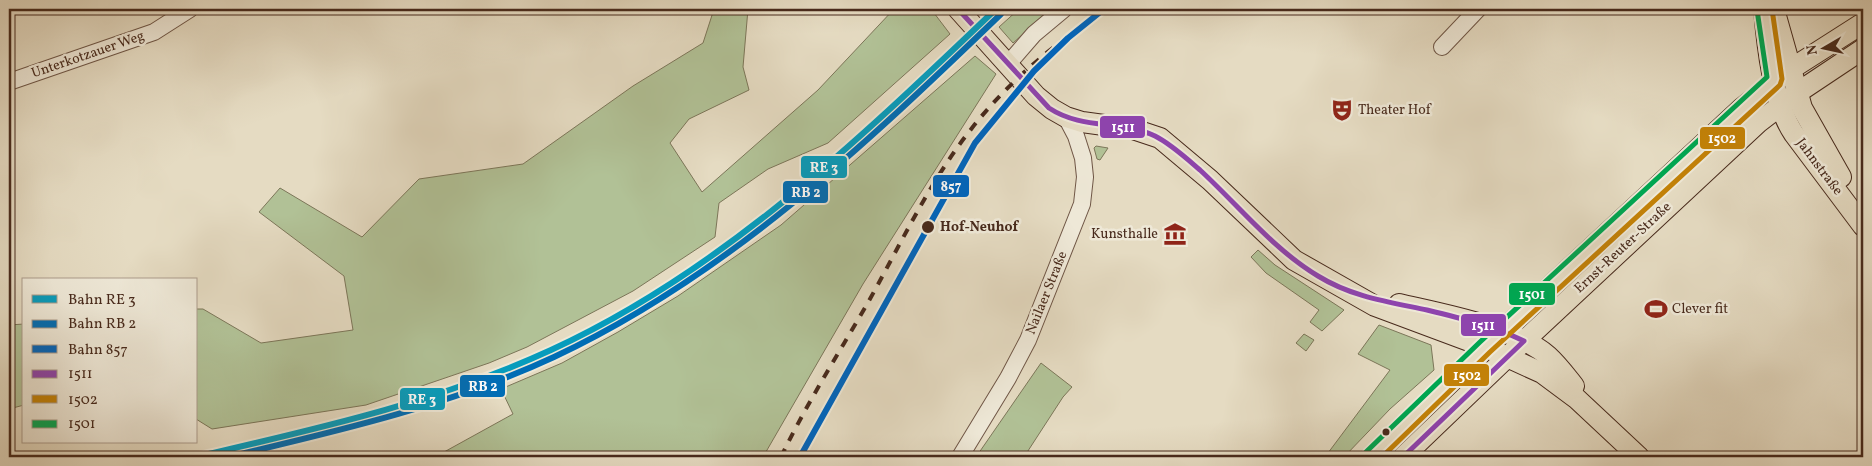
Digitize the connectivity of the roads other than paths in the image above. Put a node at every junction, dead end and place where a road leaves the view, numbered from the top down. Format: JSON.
{"nodes":[{"id":1,"x":190,"y":9,"type":"edge"},
{"id":2,"x":1064,"y":9,"type":"edge"},
{"id":3,"x":1478,"y":9,"type":"edge"},
{"id":4,"x":1764,"y":9,"type":"edge"},
{"id":5,"x":1774,"y":9,"type":"edge"},
{"id":6,"x":962,"y":13,"type":"edge"},
{"id":7,"x":1863,"y":23,"type":"edge"},
{"id":8,"x":1442,"y":47,"type":"dead end"},
{"id":9,"x":1863,"y":49,"type":"edge"},
{"id":10,"x":1008,"y":64,"type":"junction"},
{"id":11,"x":1783,"y":74,"type":"junction"},
{"id":12,"x":9,"y":82,"type":"edge"},
{"id":13,"x":1789,"y":99,"type":"junction"},
{"id":14,"x":1066,"y":117,"type":"junction"},
{"id":15,"x":1863,"y":216,"type":"edge"},
{"id":16,"x":1863,"y":226,"type":"edge"},
{"id":17,"x":1345,"y":290,"type":"junction"},
{"id":18,"x":1502,"y":331,"type":"junction"},
{"id":19,"x":1524,"y":341,"type":"junction"},
{"id":20,"x":1485,"y":347,"type":"junction"},
{"id":21,"x":1507,"y":356,"type":"junction"},
{"id":22,"x":1618,"y":436,"type":"junction"},
{"id":23,"x":960,"y":457,"type":"edge"},
{"id":24,"x":1371,"y":457,"type":"edge"},
{"id":25,"x":1403,"y":457,"type":"edge"},
{"id":26,"x":1639,"y":457,"type":"edge"}],
"edges":[{"from":1,"to":12,"type":"street","name":"Unterkotzauer Weg"},
{"from":2,"to":10,"type":"street"},
{"from":3,"to":8,"type":"street"},
{"from":4,"to":11,"type":"main road"},
{"from":5,"to":11,"type":"main road"},
{"from":6,"to":10,"type":"main road"},
{"from":7,"to":11,"type":"main road","name":"Ernst-Reuter-Straße"},
{"from":9,"to":13,"type":"main road","name":"Ernst-Reuter-Straße"},
{"from":10,"to":14,"type":"main road"},
{"from":11,"to":13,"type":"main road"},
{"from":11,"to":18,"type":"main road","name":"Ernst-Reuter-Straße"},
{"from":13,"to":15,"type":"main road","name":"Jahnstraße"},
{"from":13,"to":16,"type":"main road","name":"Jahnstraße"},
{"from":13,"to":19,"type":"main road","name":"Ernst-Reuter-Straße"},
{"from":14,"to":17,"type":"main road"},
{"from":14,"to":23,"type":"street","name":"Nailaer Straße"},
{"from":17,"to":18,"type":"main road"},
{"from":17,"to":20,"type":"main road"},
{"from":18,"to":19,"type":"main road"},
{"from":18,"to":20,"type":"main road","name":"Ernst-Reuter-Straße"},
{"from":19,"to":21,"type":"main road","name":"Ernst-Reuter-Straße"},
{"from":19,"to":22,"type":"main road"},
{"from":20,"to":21,"type":"main road"},
{"from":20,"to":24,"type":"main road","name":"Ernst-Reuter-Straße"},
{"from":21,"to":22,"type":"main road"},
{"from":21,"to":25,"type":"main road","name":"Ernst-Reuter-Straße"},
{"from":22,"to":26,"type":"main road"}]}
